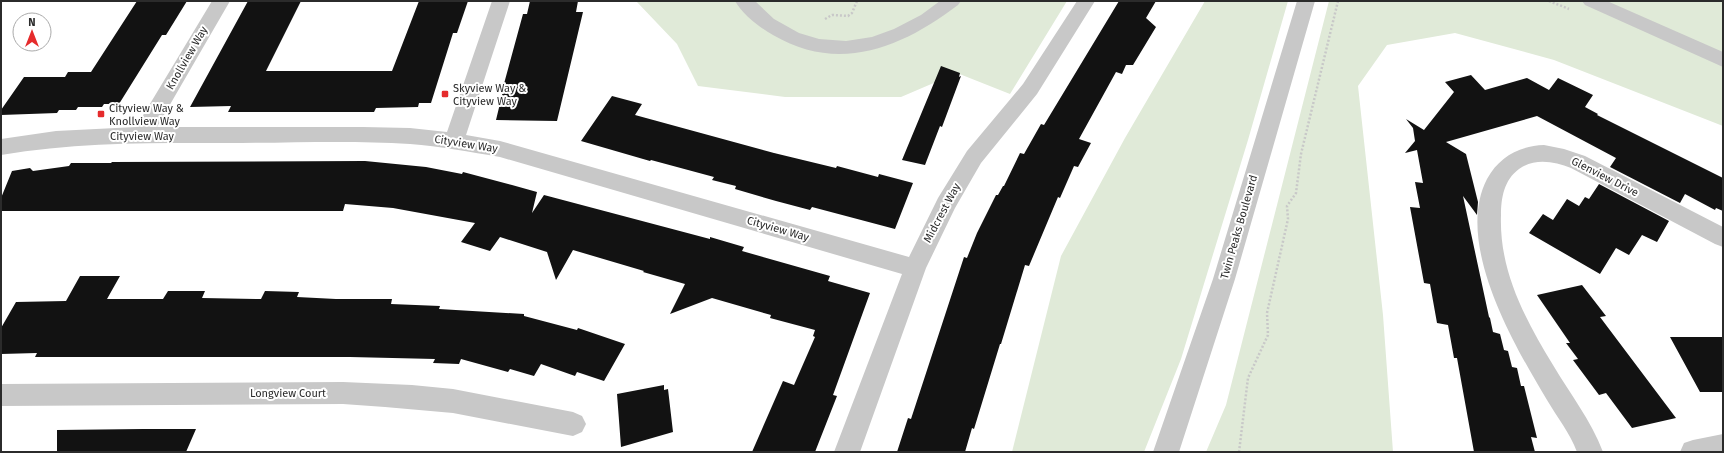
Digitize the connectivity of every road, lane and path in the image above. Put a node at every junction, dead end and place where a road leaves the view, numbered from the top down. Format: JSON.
{"nodes":[{"id":1,"x":221,"y":1,"type":"edge"},
{"id":2,"x":501,"y":1,"type":"edge"},
{"id":3,"x":744,"y":1,"type":"edge"},
{"id":4,"x":857,"y":1,"type":"edge"},
{"id":5,"x":952,"y":1,"type":"edge"},
{"id":6,"x":1086,"y":1,"type":"edge"},
{"id":7,"x":1306,"y":1,"type":"edge"},
{"id":8,"x":1338,"y":1,"type":"edge"},
{"id":9,"x":1591,"y":1,"type":"edge"},
{"id":10,"x":825,"y":19,"type":"dead end"},
{"id":11,"x":1723,"y":60,"type":"edge"},
{"id":12,"x":142,"y":135,"type":"junction"},
{"id":13,"x":454,"y":141,"type":"junction"},
{"id":14,"x":1,"y":147,"type":"edge"},
{"id":15,"x":1723,"y":238,"type":"edge"},
{"id":16,"x":915,"y":268,"type":"junction"},
{"id":17,"x":1,"y":395,"type":"edge"},
{"id":18,"x":573,"y":424,"type":"dead end"},
{"id":19,"x":1723,"y":446,"type":"edge"},
{"id":20,"x":847,"y":452,"type":"edge"},
{"id":21,"x":1166,"y":452,"type":"edge"},
{"id":22,"x":1239,"y":452,"type":"edge"},
{"id":23,"x":1590,"y":452,"type":"edge"},
{"id":24,"x":1693,"y":452,"type":"edge"}],
"edges":[{"from":1,"to":12,"type":"street","name":"Knollview Way"},
{"from":2,"to":13,"type":"street"},
{"from":3,"to":5,"type":"street"},
{"from":4,"to":10,"type":"path"},
{"from":6,"to":16,"type":"street","name":"Midcrest Way"},
{"from":7,"to":21,"type":"street","name":"Twin Peaks Boulevard"},
{"from":8,"to":22,"type":"path"},
{"from":9,"to":11,"type":"street"},
{"from":12,"to":13,"type":"street","name":"Cityview Way"},
{"from":12,"to":14,"type":"street","name":"Cityview Way"},
{"from":13,"to":16,"type":"street","name":"Cityview Way"},
{"from":15,"to":23,"type":"street","name":"Glenview Drive"},
{"from":16,"to":20,"type":"street","name":"Midcrest Way"},
{"from":17,"to":18,"type":"street","name":"Longview Court"},
{"from":19,"to":24,"type":"street"}]}
